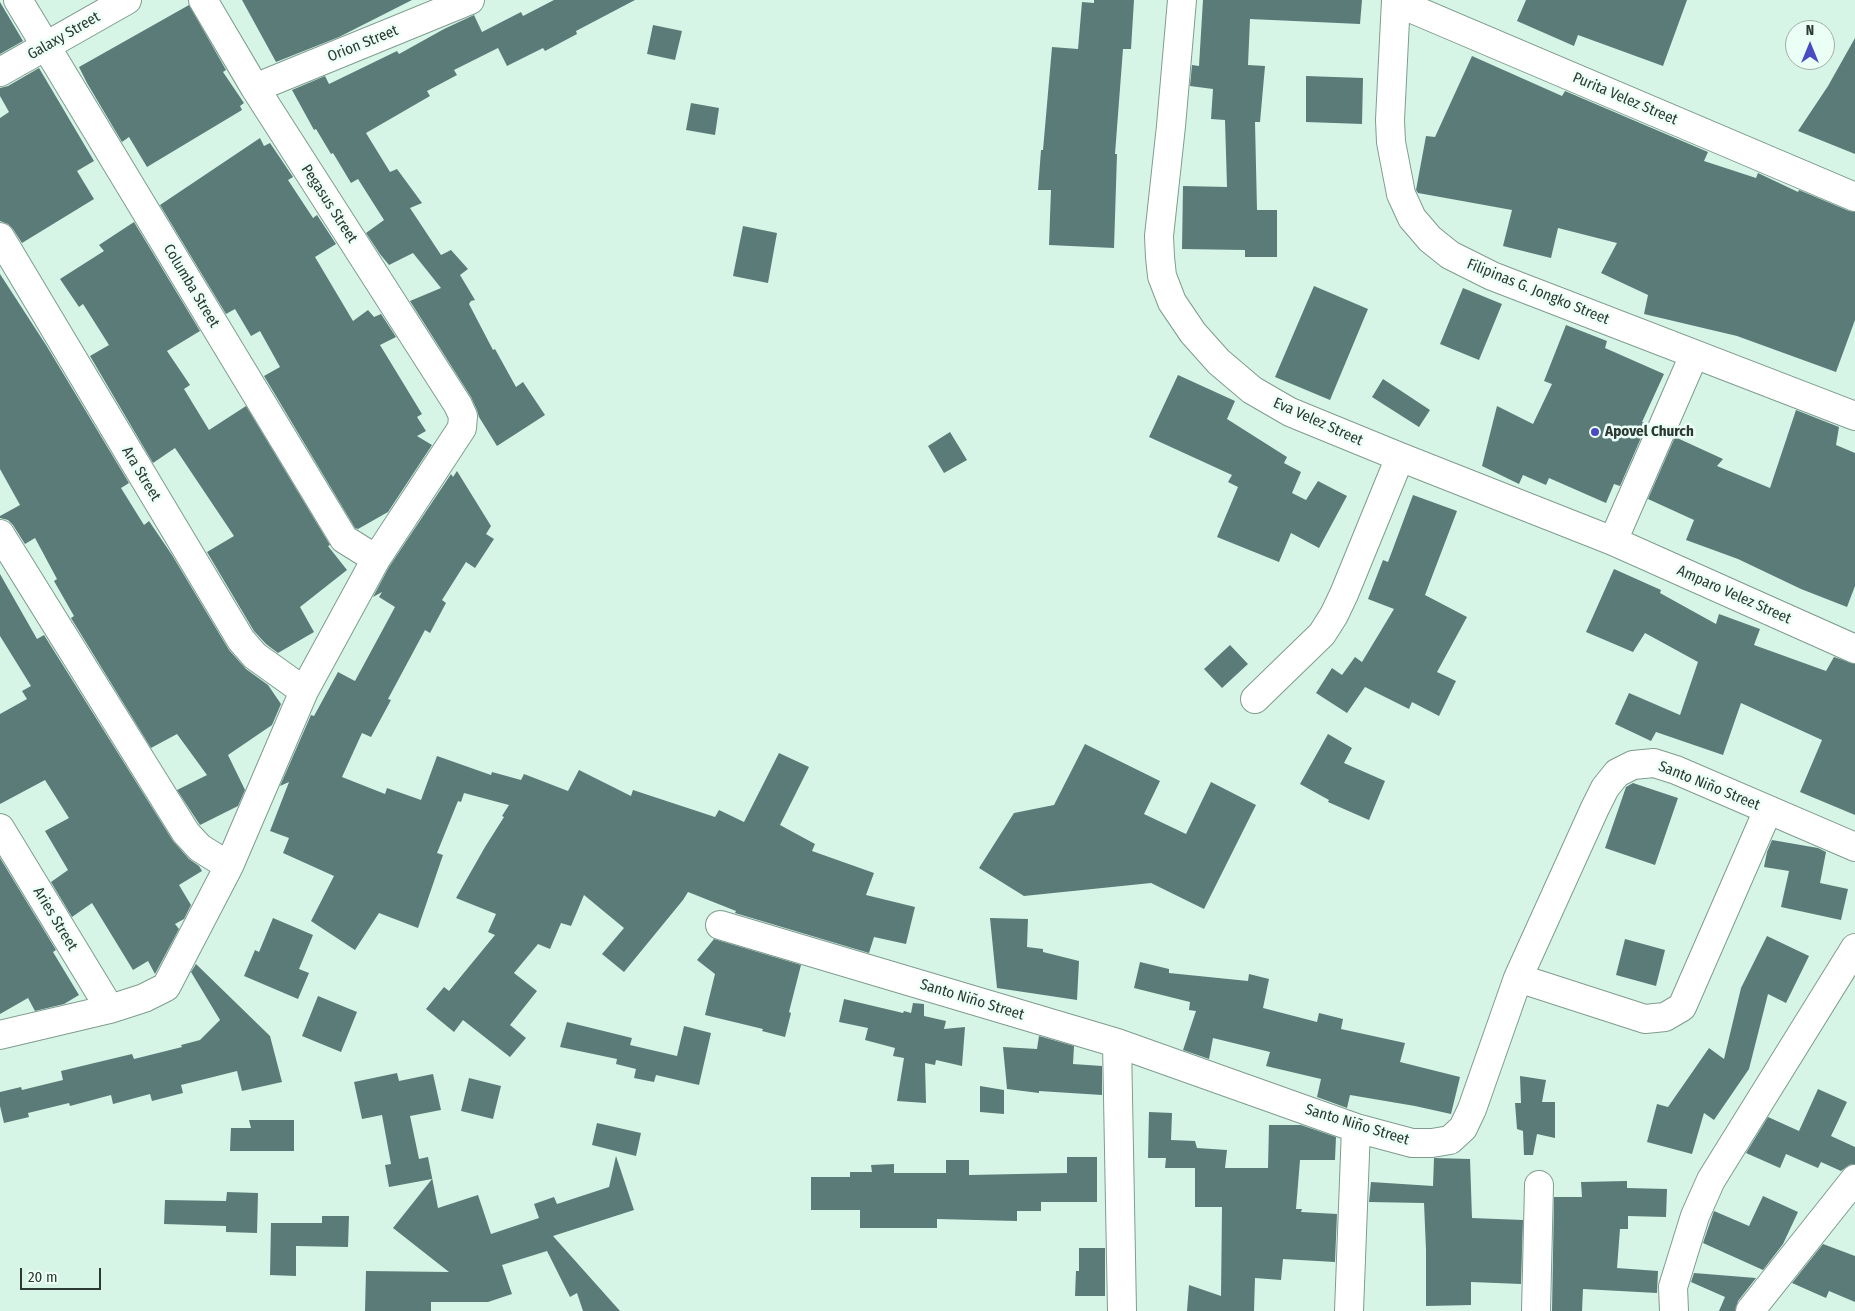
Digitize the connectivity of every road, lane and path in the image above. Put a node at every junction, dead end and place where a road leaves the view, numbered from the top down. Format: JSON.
{"nodes":[{"id":1,"x":18,"y":0,"type":"edge"},
{"id":2,"x":127,"y":0,"type":"edge"},
{"id":3,"x":203,"y":0,"type":"edge"},
{"id":4,"x":470,"y":0,"type":"edge"},
{"id":5,"x":1182,"y":0,"type":"edge"},
{"id":6,"x":1396,"y":1,"type":"edge"},
{"id":7,"x":46,"y":47,"type":"junction"},
{"id":8,"x":0,"y":72,"type":"edge"},
{"id":9,"x":255,"y":88,"type":"junction"},
{"id":10,"x":1855,"y":196,"type":"edge"},
{"id":11,"x":0,"y":237,"type":"edge"},
{"id":12,"x":1694,"y":355,"type":"junction"},
{"id":13,"x":1855,"y":416,"type":"edge"},
{"id":14,"x":1400,"y":457,"type":"junction"},
{"id":15,"x":0,"y":534,"type":"edge"},
{"id":16,"x":1613,"y":541,"type":"junction"},
{"id":17,"x":376,"y":559,"type":"junction"},
{"id":18,"x":1855,"y":649,"type":"edge"},
{"id":19,"x":304,"y":691,"type":"junction"},
{"id":20,"x":1255,"y":699,"type":"dead end"},
{"id":21,"x":1768,"y":810,"type":"junction"},
{"id":22,"x":0,"y":828,"type":"edge"},
{"id":23,"x":1855,"y":847,"type":"edge"},
{"id":24,"x":229,"y":866,"type":"junction"},
{"id":25,"x":720,"y":925,"type":"dead end"},
{"id":26,"x":1855,"y":948,"type":"edge"},
{"id":27,"x":1518,"y":978,"type":"junction"},
{"id":28,"x":110,"y":1009,"type":"junction"},
{"id":29,"x":0,"y":1035,"type":"edge"},
{"id":30,"x":1117,"y":1043,"type":"junction"},
{"id":31,"x":1356,"y":1128,"type":"junction"},
{"id":32,"x":1855,"y":1179,"type":"edge"},
{"id":33,"x":1539,"y":1186,"type":"dead end"},
{"id":34,"x":1122,"y":1311,"type":"edge"},
{"id":35,"x":1349,"y":1311,"type":"edge"},
{"id":36,"x":1536,"y":1311,"type":"edge"},
{"id":37,"x":1674,"y":1311,"type":"edge"},
{"id":38,"x":1750,"y":1311,"type":"edge"}],
"edges":[{"from":1,"to":7,"type":"street","name":"Columba Street"},
{"from":2,"to":7,"type":"street","name":"Galaxy Street"},
{"from":3,"to":9,"type":"street","name":"Pegasus Street"},
{"from":4,"to":9,"type":"street","name":"Orion Street"},
{"from":5,"to":14,"type":"street","name":"Eva Velez Street"},
{"from":6,"to":10,"type":"street","name":"Purita Velez Street"},
{"from":6,"to":12,"type":"street","name":"Filipinas G. Jongko Street"},
{"from":7,"to":8,"type":"street","name":"Galaxy Street"},
{"from":7,"to":17,"type":"street","name":"Columba Street"},
{"from":9,"to":17,"type":"street","name":"Pegasus Street"},
{"from":11,"to":19,"type":"street","name":"Ara Street"},
{"from":12,"to":13,"type":"street","name":"Filipinas G. Jongko Street"},
{"from":12,"to":16,"type":"street"},
{"from":14,"to":16,"type":"street","name":"Eva Velez Street"},
{"from":14,"to":20,"type":"street"},
{"from":15,"to":24,"type":"street"},
{"from":16,"to":18,"type":"street","name":"Amparo Velez Street"},
{"from":17,"to":19,"type":"street"},
{"from":19,"to":24,"type":"street"},
{"from":21,"to":23,"type":"street","name":"Santo Niño Street"},
{"from":21,"to":27,"type":"street"},
{"from":21,"to":27,"type":"street","name":"Santo Niño Street"},
{"from":22,"to":28,"type":"street","name":"Aries Street"},
{"from":24,"to":28,"type":"street"},
{"from":25,"to":30,"type":"street","name":"Santo Niño Street"},
{"from":26,"to":37,"type":"street"},
{"from":27,"to":31,"type":"street","name":"Santo Niño Street"},
{"from":28,"to":29,"type":"street"},
{"from":30,"to":31,"type":"street","name":"Santo Niño Street"},
{"from":30,"to":34,"type":"street"},
{"from":31,"to":35,"type":"street"},
{"from":32,"to":38,"type":"street"},
{"from":33,"to":36,"type":"street"}]}
